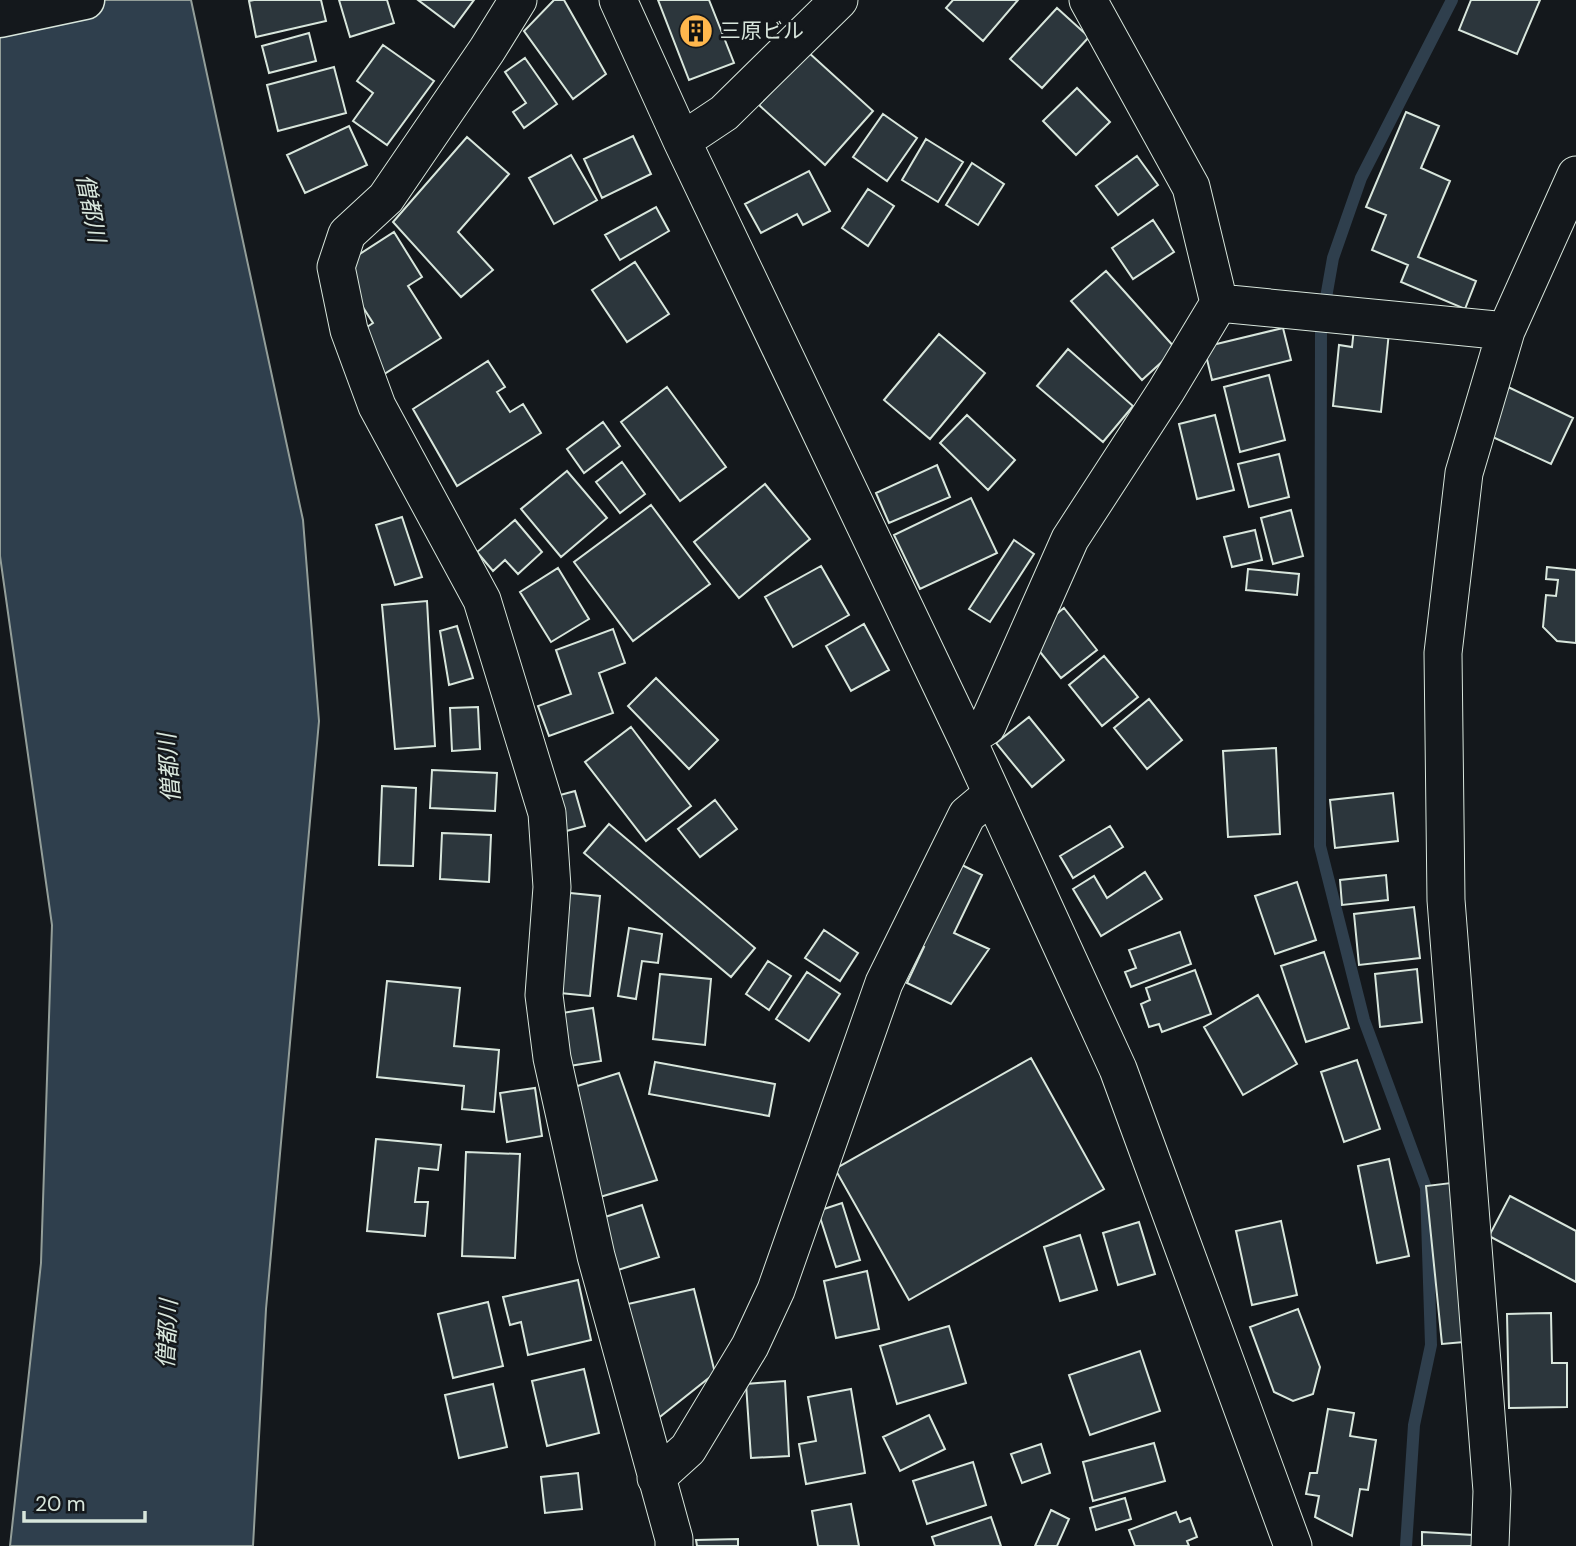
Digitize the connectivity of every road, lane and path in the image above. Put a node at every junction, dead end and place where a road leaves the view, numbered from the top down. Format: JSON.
{"nodes":[{"id":1,"x":85,"y":0,"type":"edge"},
{"id":2,"x":518,"y":0,"type":"edge"},
{"id":3,"x":618,"y":0,"type":"edge"},
{"id":4,"x":839,"y":0,"type":"edge"},
{"id":5,"x":1088,"y":0,"type":"edge"},
{"id":6,"x":0,"y":18,"type":"edge"},
{"id":7,"x":682,"y":141,"type":"junction"},
{"id":8,"x":1576,"y":175,"type":"edge"},
{"id":9,"x":1219,"y":303,"type":"junction"},
{"id":10,"x":1506,"y":331,"type":"junction"},
{"id":11,"x":967,"y":739,"type":"junction"},
{"id":12,"x":992,"y":794,"type":"junction"},
{"id":13,"x":656,"y":1478,"type":"junction"},
{"id":14,"x":674,"y":1546,"type":"edge"},
{"id":15,"x":1293,"y":1546,"type":"edge"},
{"id":16,"x":1490,"y":1546,"type":"edge"}],
"edges":[{"from":1,"to":6,"type":"main road"},
{"from":2,"to":13,"type":"street"},
{"from":3,"to":7,"type":"street"},
{"from":4,"to":7,"type":"street"},
{"from":5,"to":9,"type":"street"},
{"from":7,"to":11,"type":"street"},
{"from":8,"to":10,"type":"street"},
{"from":9,"to":10,"type":"street"},
{"from":9,"to":11,"type":"street"},
{"from":10,"to":16,"type":"street"},
{"from":11,"to":12,"type":"street"},
{"from":12,"to":13,"type":"street"},
{"from":12,"to":15,"type":"street"},
{"from":13,"to":14,"type":"street"}]}
